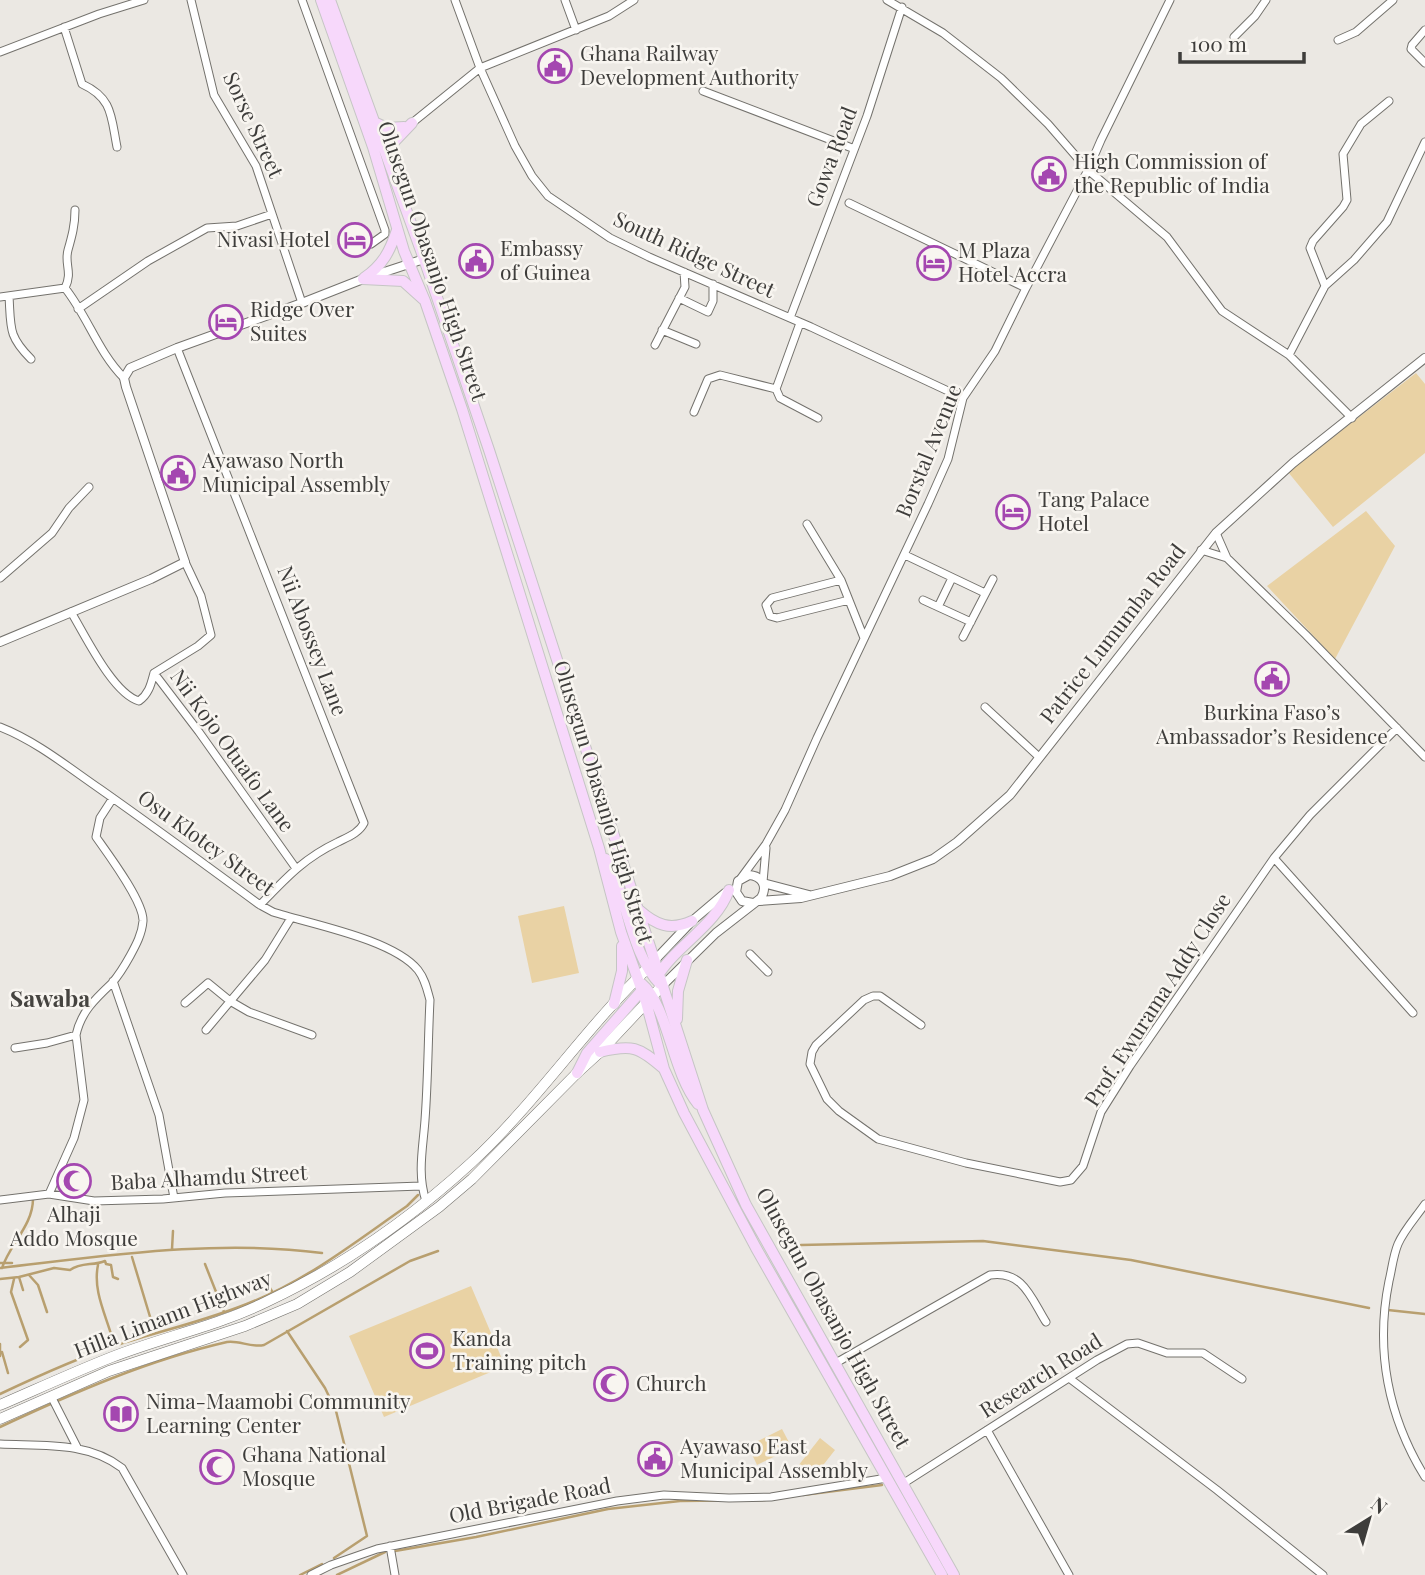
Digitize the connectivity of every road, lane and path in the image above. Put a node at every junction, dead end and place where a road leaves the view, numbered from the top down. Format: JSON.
{"nodes":[{"id":1,"x":144,"y":0,"type":"edge"},
{"id":2,"x":191,"y":0,"type":"edge"},
{"id":3,"x":302,"y":0,"type":"edge"},
{"id":4,"x":321,"y":0,"type":"edge"},
{"id":5,"x":330,"y":0,"type":"edge"},
{"id":6,"x":455,"y":0,"type":"edge"},
{"id":7,"x":565,"y":0,"type":"edge"},
{"id":8,"x":634,"y":0,"type":"edge"},
{"id":9,"x":887,"y":0,"type":"edge"},
{"id":10,"x":1170,"y":0,"type":"edge"},
{"id":11,"x":1266,"y":0,"type":"edge"},
{"id":12,"x":1393,"y":0,"type":"edge"},
{"id":13,"x":902,"y":7,"type":"junction"},
{"id":14,"x":64,"y":27,"type":"junction"},
{"id":15,"x":576,"y":30,"type":"junction"},
{"id":16,"x":1425,"y":30,"type":"edge"},
{"id":17,"x":1234,"y":37,"type":"dead end"},
{"id":18,"x":1338,"y":40,"type":"dead end"},
{"id":19,"x":0,"y":52,"type":"edge"},
{"id":20,"x":1425,"y":64,"type":"edge"},
{"id":21,"x":480,"y":68,"type":"junction"},
{"id":22,"x":703,"y":91,"type":"dead end"},
{"id":23,"x":1389,"y":101,"type":"dead end"},
{"id":24,"x":374,"y":122,"type":"junction"},
{"id":25,"x":408,"y":125,"type":"junction"},
{"id":26,"x":1425,"y":142,"type":"edge"},
{"id":27,"x":378,"y":145,"type":"junction"},
{"id":28,"x":117,"y":147,"type":"dead end"},
{"id":29,"x":852,"y":148,"type":"junction"},
{"id":30,"x":391,"y":168,"type":"junction"},
{"id":31,"x":1088,"y":170,"type":"junction"},
{"id":32,"x":849,"y":203,"type":"dead end"},
{"id":33,"x":75,"y":210,"type":"dead end"},
{"id":34,"x":272,"y":214,"type":"junction"},
{"id":35,"x":398,"y":227,"type":"junction"},
{"id":36,"x":371,"y":244,"type":"dead end"},
{"id":37,"x":424,"y":259,"type":"junction"},
{"id":38,"x":410,"y":264,"type":"junction"},
{"id":39,"x":684,"y":272,"type":"junction"},
{"id":40,"x":363,"y":279,"type":"junction"},
{"id":41,"x":713,"y":284,"type":"junction"},
{"id":42,"x":1325,"y":286,"type":"junction"},
{"id":43,"x":65,"y":288,"type":"junction"},
{"id":44,"x":1026,"y":288,"type":"junction"},
{"id":45,"x":4,"y":297,"type":"edge"},
{"id":46,"x":679,"y":298,"type":"junction"},
{"id":47,"x":425,"y":301,"type":"junction"},
{"id":48,"x":302,"y":303,"type":"junction"},
{"id":49,"x":78,"y":309,"type":"junction"},
{"id":50,"x":790,"y":318,"type":"junction"},
{"id":51,"x":800,"y":323,"type":"junction"},
{"id":52,"x":663,"y":330,"type":"junction"},
{"id":53,"x":696,"y":344,"type":"dead end"},
{"id":54,"x":655,"y":345,"type":"dead end"},
{"id":55,"x":177,"y":348,"type":"junction"},
{"id":56,"x":1289,"y":355,"type":"junction"},
{"id":57,"x":1425,"y":358,"type":"edge"},
{"id":58,"x":32,"y":359,"type":"dead end"},
{"id":59,"x":124,"y":378,"type":"junction"},
{"id":60,"x":776,"y":389,"type":"junction"},
{"id":61,"x":964,"y":398,"type":"junction"},
{"id":62,"x":694,"y":412,"type":"dead end"},
{"id":63,"x":818,"y":418,"type":"dead end"},
{"id":64,"x":1352,"y":418,"type":"junction"},
{"id":65,"x":89,"y":487,"type":"dead end"},
{"id":66,"x":807,"y":524,"type":"dead end"},
{"id":67,"x":1216,"y":533,"type":"junction"},
{"id":68,"x":1201,"y":550,"type":"junction"},
{"id":69,"x":905,"y":555,"type":"junction"},
{"id":70,"x":1227,"y":558,"type":"junction"},
{"id":71,"x":185,"y":562,"type":"junction"},
{"id":72,"x":0,"y":578,"type":"edge"},
{"id":73,"x":952,"y":578,"type":"junction"},
{"id":74,"x":993,"y":579,"type":"dead end"},
{"id":75,"x":841,"y":580,"type":"junction"},
{"id":76,"x":985,"y":593,"type":"junction"},
{"id":77,"x":849,"y":600,"type":"junction"},
{"id":78,"x":923,"y":600,"type":"dead end"},
{"id":79,"x":938,"y":607,"type":"junction"},
{"id":80,"x":71,"y":612,"type":"junction"},
{"id":81,"x":971,"y":622,"type":"junction"},
{"id":82,"x":963,"y":637,"type":"dead end"},
{"id":83,"x":864,"y":638,"type":"junction"},
{"id":84,"x":0,"y":642,"type":"edge"},
{"id":85,"x":153,"y":673,"type":"junction"},
{"id":86,"x":985,"y":707,"type":"dead end"},
{"id":87,"x":0,"y":727,"type":"edge"},
{"id":88,"x":1397,"y":728,"type":"junction"},
{"id":89,"x":1039,"y":757,"type":"junction"},
{"id":90,"x":1425,"y":757,"type":"edge"},
{"id":91,"x":113,"y":798,"type":"junction"},
{"id":92,"x":766,"y":844,"type":"junction"},
{"id":93,"x":599,"y":848,"type":"junction"},
{"id":94,"x":1274,"y":858,"type":"junction"},
{"id":95,"x":295,"y":867,"type":"junction"},
{"id":96,"x":763,"y":883,"type":"junction"},
{"id":97,"x":735,"y":884,"type":"junction"},
{"id":98,"x":812,"y":895,"type":"junction"},
{"id":99,"x":756,"y":902,"type":"junction"},
{"id":100,"x":260,"y":905,"type":"junction"},
{"id":101,"x":639,"y":910,"type":"junction"},
{"id":102,"x":291,"y":918,"type":"junction"},
{"id":103,"x":692,"y":922,"type":"junction"},
{"id":104,"x":621,"y":932,"type":"junction"},
{"id":105,"x":750,"y":954,"type":"dead end"},
{"id":106,"x":687,"y":960,"type":"junction"},
{"id":107,"x":768,"y":972,"type":"dead end"},
{"id":108,"x":655,"y":974,"type":"junction"},
{"id":109,"x":113,"y":981,"type":"junction"},
{"id":110,"x":645,"y":991,"type":"junction"},
{"id":111,"x":230,"y":1001,"type":"junction"},
{"id":112,"x":185,"y":1003,"type":"dead end"},
{"id":113,"x":614,"y":1004,"type":"junction"},
{"id":114,"x":1413,"y":1013,"type":"dead end"},
{"id":115,"x":677,"y":1025,"type":"junction"},
{"id":116,"x":921,"y":1025,"type":"dead end"},
{"id":117,"x":206,"y":1030,"type":"dead end"},
{"id":118,"x":76,"y":1035,"type":"junction"},
{"id":119,"x":312,"y":1035,"type":"dead end"},
{"id":120,"x":15,"y":1048,"type":"dead end"},
{"id":121,"x":600,"y":1052,"type":"junction"},
{"id":122,"x":664,"y":1069,"type":"junction"},
{"id":123,"x":577,"y":1073,"type":"junction"},
{"id":124,"x":703,"y":1110,"type":"junction"},
{"id":125,"x":421,"y":1186,"type":"junction"},
{"id":126,"x":49,"y":1194,"type":"junction"},
{"id":127,"x":174,"y":1198,"type":"junction"},
{"id":128,"x":0,"y":1199,"type":"edge"},
{"id":129,"x":426,"y":1201,"type":"junction"},
{"id":130,"x":1425,"y":1205,"type":"edge"},
{"id":131,"x":1046,"y":1322,"type":"dead end"},
{"id":132,"x":834,"y":1364,"type":"junction"},
{"id":133,"x":1069,"y":1378,"type":"junction"},
{"id":134,"x":1242,"y":1379,"type":"dead end"},
{"id":135,"x":51,"y":1396,"type":"junction"},
{"id":136,"x":0,"y":1405,"type":"edge"},
{"id":137,"x":0,"y":1419,"type":"edge"},
{"id":138,"x":987,"y":1430,"type":"junction"},
{"id":139,"x":0,"y":1444,"type":"edge"},
{"id":140,"x":77,"y":1447,"type":"junction"},
{"id":141,"x":1425,"y":1476,"type":"edge"},
{"id":142,"x":887,"y":1478,"type":"junction"},
{"id":143,"x":904,"y":1483,"type":"junction"},
{"id":144,"x":390,"y":1546,"type":"junction"},
{"id":145,"x":183,"y":1575,"type":"edge"},
{"id":146,"x":311,"y":1575,"type":"edge"},
{"id":147,"x":396,"y":1575,"type":"edge"},
{"id":148,"x":942,"y":1575,"type":"edge"},
{"id":149,"x":954,"y":1575,"type":"edge"},
{"id":150,"x":1069,"y":1575,"type":"edge"},
{"id":151,"x":1323,"y":1575,"type":"edge"}],
"edges":[{"from":1,"to":14,"type":"street"},
{"from":2,"to":34,"type":"street","name":"Sorse Street"},
{"from":3,"to":36,"type":"street"},
{"from":4,"to":27,"type":"main road","name":"Olusegun Obasanjo High Street"},
{"from":5,"to":24,"type":"main road","name":"Olusegun Obasanjo High Street"},
{"from":6,"to":21,"type":"street","name":"South Ridge Street"},
{"from":7,"to":15,"type":"street"},
{"from":8,"to":15,"type":"street"},
{"from":9,"to":13,"type":"street"},
{"from":10,"to":31,"type":"street","name":"Borstal Avenue"},
{"from":11,"to":17,"type":"street"},
{"from":12,"to":18,"type":"street"},
{"from":13,"to":29,"type":"street","name":"Gowa Road"},
{"from":13,"to":31,"type":"street"},
{"from":14,"to":19,"type":"street"},
{"from":14,"to":28,"type":"street"},
{"from":15,"to":21,"type":"street"},
{"from":16,"to":20,"type":"street"},
{"from":21,"to":25,"type":"street"},
{"from":21,"to":39,"type":"street","name":"South Ridge Street"},
{"from":22,"to":29,"type":"street"},
{"from":23,"to":42,"type":"street"},
{"from":24,"to":25,"type":"main road"},
{"from":24,"to":27,"type":"main road","name":"Olusegun Obasanjo High Street"},
{"from":25,"to":27,"type":"street"},
{"from":25,"to":30,"type":"main road"},
{"from":26,"to":42,"type":"street"},
{"from":27,"to":30,"type":"main road","name":"Olusegun Obasanjo High Street"},
{"from":27,"to":35,"type":"main road","name":"Olusegun Obasanjo High Street"},
{"from":29,"to":50,"type":"street","name":"Gowa Road"},
{"from":30,"to":37,"type":"main road","name":"Olusegun Obasanjo High Street"},
{"from":31,"to":44,"type":"street","name":"Borstal Avenue"},
{"from":31,"to":56,"type":"street"},
{"from":32,"to":44,"type":"street"},
{"from":33,"to":43,"type":"street"},
{"from":34,"to":48,"type":"street","name":"Sorse Street"},
{"from":34,"to":49,"type":"street"},
{"from":35,"to":38,"type":"main road","name":"Olusegun Obasanjo High Street"},
{"from":35,"to":40,"type":"main road"},
{"from":37,"to":38,"type":"street"},
{"from":37,"to":101,"type":"main road","name":"Olusegun Obasanjo High Street"},
{"from":38,"to":40,"type":"street"},
{"from":38,"to":47,"type":"main road","name":"Olusegun Obasanjo High Street"},
{"from":39,"to":41,"type":"street","name":"South Ridge Street"},
{"from":39,"to":46,"type":"street"},
{"from":40,"to":47,"type":"main road"},
{"from":40,"to":48,"type":"street"},
{"from":41,"to":46,"type":"street"},
{"from":41,"to":50,"type":"street","name":"South Ridge Street"},
{"from":42,"to":56,"type":"street"},
{"from":43,"to":45,"type":"street"},
{"from":43,"to":49,"type":"street"},
{"from":44,"to":61,"type":"street","name":"Borstal Avenue"},
{"from":45,"to":58,"type":"street"},
{"from":46,"to":52,"type":"street"},
{"from":47,"to":93,"type":"main road","name":"Olusegun Obasanjo High Street"},
{"from":48,"to":55,"type":"street"},
{"from":49,"to":59,"type":"street"},
{"from":50,"to":51,"type":"street","name":"South Ridge Street"},
{"from":51,"to":60,"type":"street"},
{"from":51,"to":61,"type":"street","name":"South Ridge Street"},
{"from":52,"to":53,"type":"street"},
{"from":52,"to":54,"type":"street"},
{"from":55,"to":59,"type":"street"},
{"from":55,"to":95,"type":"street","name":"Nii Abossey Lane"},
{"from":56,"to":64,"type":"street"},
{"from":57,"to":64,"type":"street","name":"Patrice Lumumba Road"},
{"from":59,"to":71,"type":"street"},
{"from":60,"to":62,"type":"street"},
{"from":60,"to":63,"type":"street"},
{"from":61,"to":69,"type":"street","name":"Borstal Avenue"},
{"from":64,"to":67,"type":"street","name":"Patrice Lumumba Road"},
{"from":65,"to":72,"type":"street"},
{"from":66,"to":75,"type":"street"},
{"from":67,"to":68,"type":"street","name":"Patrice Lumumba Road"},
{"from":67,"to":70,"type":"street"},
{"from":68,"to":70,"type":"street"},
{"from":68,"to":89,"type":"street","name":"Patrice Lumumba Road"},
{"from":69,"to":73,"type":"street"},
{"from":69,"to":83,"type":"street","name":"Borstal Avenue"},
{"from":70,"to":88,"type":"street"},
{"from":71,"to":80,"type":"street"},
{"from":71,"to":85,"type":"street","name":"Nii Kojo Otuafo Lane"},
{"from":73,"to":76,"type":"street"},
{"from":73,"to":79,"type":"street"},
{"from":74,"to":76,"type":"street"},
{"from":75,"to":77,"type":"street"},
{"from":75,"to":77,"type":"street"},
{"from":76,"to":81,"type":"street"},
{"from":77,"to":83,"type":"street"},
{"from":78,"to":79,"type":"street"},
{"from":79,"to":81,"type":"street"},
{"from":80,"to":84,"type":"street"},
{"from":80,"to":85,"type":"street"},
{"from":81,"to":82,"type":"street"},
{"from":83,"to":92,"type":"street","name":"Borstal Avenue"},
{"from":85,"to":95,"type":"street","name":"Nii Kojo Otuafo Lane"},
{"from":86,"to":89,"type":"street"},
{"from":87,"to":91,"type":"street","name":"Osu Klotey Street"},
{"from":88,"to":90,"type":"street"},
{"from":88,"to":94,"type":"street","name":"Prof. Ewurama Addy Close"},
{"from":89,"to":98,"type":"street","name":"Patrice Lumumba Road"},
{"from":91,"to":100,"type":"street","name":"Osu Klotey Street"},
{"from":91,"to":109,"type":"street"},
{"from":92,"to":96,"type":"street","name":"Borstal Avenue"},
{"from":92,"to":97,"type":"street","name":"Borstal Avenue"},
{"from":93,"to":104,"type":"main road","name":"Olusegun Obasanjo High Street"},
{"from":93,"to":108,"type":"main road"},
{"from":94,"to":114,"type":"street"},
{"from":94,"to":116,"type":"street","name":"Prof. Ewurama Addy Close"},
{"from":95,"to":100,"type":"street","name":"Nii Abossey Lane"},
{"from":96,"to":97,"type":"street"},
{"from":96,"to":98,"type":"street","name":"Patrice Lumumba Road"},
{"from":96,"to":99,"type":"street"},
{"from":97,"to":99,"type":"street"},
{"from":97,"to":103,"type":"street"},
{"from":97,"to":108,"type":"main road"},
{"from":98,"to":99,"type":"street","name":"Patrice Lumumba Road"},
{"from":99,"to":106,"type":"street"},
{"from":100,"to":102,"type":"street","name":"Osu Klotey Street"},
{"from":101,"to":103,"type":"main road"},
{"from":101,"to":108,"type":"main road","name":"Olusegun Obasanjo High Street"},
{"from":102,"to":111,"type":"street"},
{"from":102,"to":125,"type":"street","name":"Osu Klotey Street"},
{"from":103,"to":108,"type":"street"},
{"from":104,"to":110,"type":"main road","name":"Olusegun Obasanjo High Street"},
{"from":104,"to":113,"type":"main road"},
{"from":105,"to":107,"type":"street"},
{"from":106,"to":108,"type":"street"},
{"from":106,"to":115,"type":"main road"},
{"from":108,"to":110,"type":"main road"},
{"from":108,"to":110,"type":"main road","name":"Hilla Limann Highway"},
{"from":108,"to":115,"type":"main road","name":"Olusegun Obasanjo High Street"},
{"from":109,"to":118,"type":"street"},
{"from":109,"to":127,"type":"street"},
{"from":110,"to":113,"type":"main road","name":"Hilla Limann Highway"},
{"from":110,"to":121,"type":"main road","name":"Hilla Limann Highway"},
{"from":110,"to":122,"type":"main road","name":"Olusegun Obasanjo High Street"},
{"from":110,"to":123,"type":"main road"},
{"from":110,"to":124,"type":"main road"},
{"from":111,"to":112,"type":"street"},
{"from":111,"to":117,"type":"street"},
{"from":111,"to":119,"type":"street"},
{"from":113,"to":129,"type":"main road","name":"Hilla Limann Highway"},
{"from":115,"to":124,"type":"main road","name":"Olusegun Obasanjo High Street"},
{"from":118,"to":120,"type":"street"},
{"from":118,"to":126,"type":"street"},
{"from":121,"to":122,"type":"main road"},
{"from":121,"to":123,"type":"main road","name":"Hilla Limann Highway"},
{"from":122,"to":142,"type":"main road","name":"Olusegun Obasanjo High Street"},
{"from":123,"to":135,"type":"main road","name":"Hilla Limann Highway"},
{"from":124,"to":132,"type":"main road","name":"Olusegun Obasanjo High Street"},
{"from":125,"to":127,"type":"street","name":"Baba Alhamdu Street"},
{"from":125,"to":129,"type":"street","name":"Osu Klotey Street"},
{"from":126,"to":127,"type":"street","name":"Baba Alhamdu Street"},
{"from":126,"to":128,"type":"street","name":"Baba Alhamdu Street"},
{"from":129,"to":136,"type":"main road","name":"Hilla Limann Highway"},
{"from":130,"to":141,"type":"street"},
{"from":131,"to":132,"type":"street"},
{"from":132,"to":143,"type":"main road","name":"Olusegun Obasanjo High Street"},
{"from":133,"to":134,"type":"street","name":"Research Road"},
{"from":133,"to":138,"type":"street","name":"Research Road"},
{"from":133,"to":151,"type":"street"},
{"from":135,"to":137,"type":"main road","name":"Hilla Limann Highway"},
{"from":135,"to":140,"type":"street"},
{"from":138,"to":143,"type":"street","name":"Research Road"},
{"from":138,"to":150,"type":"street"},
{"from":139,"to":140,"type":"street"},
{"from":140,"to":145,"type":"street"},
{"from":142,"to":144,"type":"street","name":"Old Brigade Road"},
{"from":142,"to":148,"type":"main road","name":"Olusegun Obasanjo High Street"},
{"from":143,"to":149,"type":"main road","name":"Olusegun Obasanjo High Street"},
{"from":144,"to":146,"type":"street","name":"Old Brigade Road"},
{"from":144,"to":147,"type":"street"}]}
